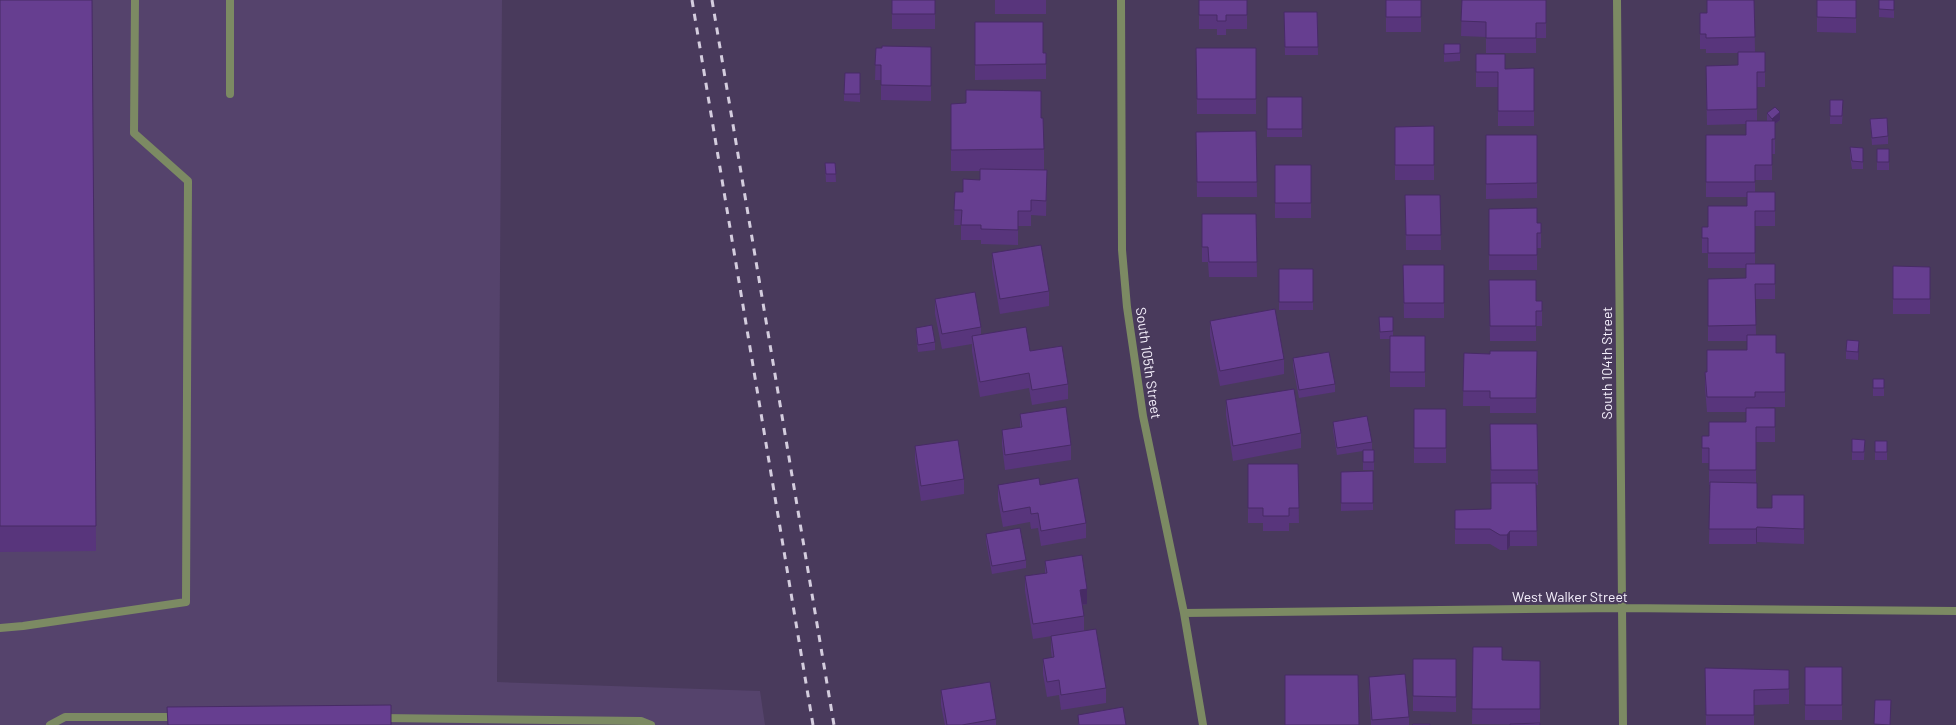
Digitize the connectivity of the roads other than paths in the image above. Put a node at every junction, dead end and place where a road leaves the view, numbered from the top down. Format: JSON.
{"nodes":[{"id":1,"x":135,"y":0,"type":"edge"},
{"id":2,"x":230,"y":0,"type":"edge"},
{"id":3,"x":1121,"y":0,"type":"edge"},
{"id":4,"x":1617,"y":0,"type":"edge"},
{"id":5,"x":230,"y":94,"type":"dead end"},
{"id":6,"x":1621,"y":608,"type":"junction"},
{"id":7,"x":1956,"y":611,"type":"edge"},
{"id":8,"x":1184,"y":613,"type":"junction"},
{"id":9,"x":0,"y":628,"type":"edge"},
{"id":10,"x":189,"y":718,"type":"edge"},
{"id":11,"x":371,"y":718,"type":"edge"},
{"id":12,"x":134,"y":721,"type":"edge"},
{"id":13,"x":418,"y":722,"type":"edge"},
{"id":14,"x":50,"y":725,"type":"edge"},
{"id":15,"x":650,"y":725,"type":"edge"},
{"id":16,"x":1203,"y":725,"type":"edge"},
{"id":17,"x":1623,"y":725,"type":"edge"}],
"edges":[{"from":1,"to":9,"type":"street"},
{"from":2,"to":5,"type":"street"},
{"from":3,"to":8,"type":"street","name":"South 105th Street"},
{"from":4,"to":6,"type":"street","name":"South 104th Street"},
{"from":6,"to":7,"type":"street","name":"West Walker Street"},
{"from":6,"to":8,"type":"street","name":"West Walker Street"},
{"from":6,"to":17,"type":"street","name":"South 104th Street"},
{"from":8,"to":16,"type":"street","name":"South 105th Street"},
{"from":10,"to":12,"type":"street"},
{"from":11,"to":13,"type":"street"},
{"from":12,"to":14,"type":"street"},
{"from":13,"to":15,"type":"street"}]}
